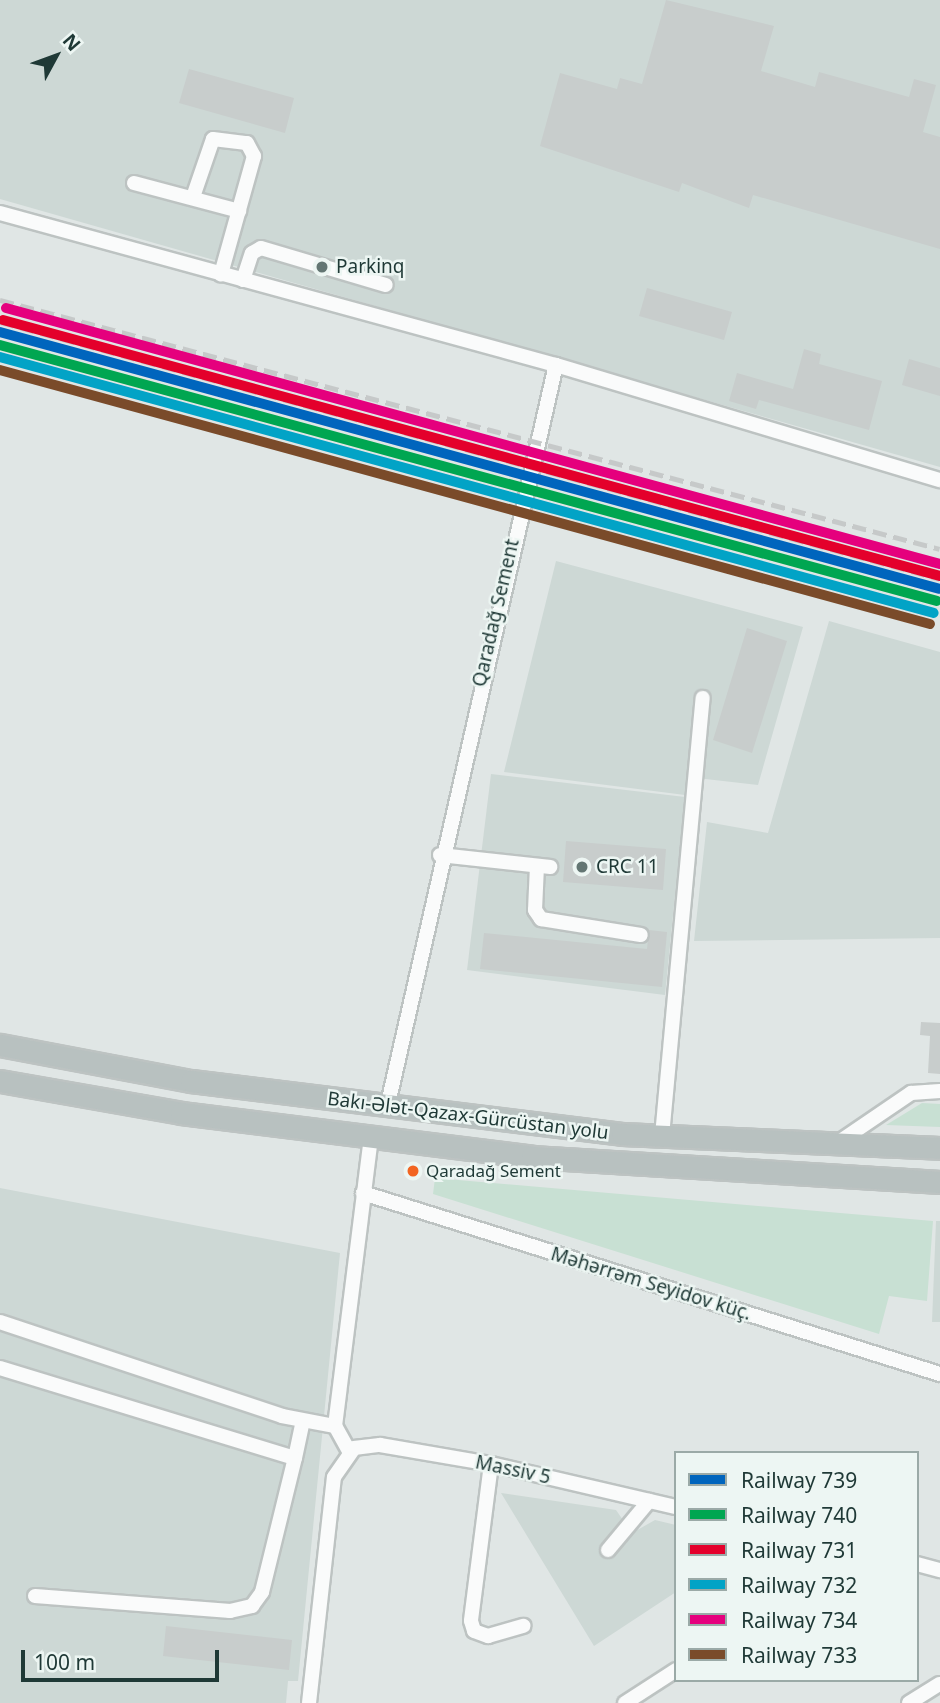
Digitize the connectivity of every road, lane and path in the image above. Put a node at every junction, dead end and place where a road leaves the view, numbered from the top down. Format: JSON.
{"nodes":[{"id":1,"x":134,"y":183,"type":"dead end"},
{"id":2,"x":192,"y":197,"type":"junction"},
{"id":3,"x":239,"y":211,"type":"junction"},
{"id":4,"x":0,"y":213,"type":"edge"},
{"id":5,"x":221,"y":274,"type":"junction"},
{"id":6,"x":243,"y":280,"type":"junction"},
{"id":7,"x":386,"y":285,"type":"dead end"},
{"id":8,"x":556,"y":365,"type":"junction"},
{"id":9,"x":940,"y":480,"type":"edge"},
{"id":10,"x":703,"y":698,"type":"dead end"},
{"id":11,"x":440,"y":855,"type":"junction"},
{"id":12,"x":641,"y":935,"type":"dead end"},
{"id":13,"x":0,"y":1045,"type":"edge"},
{"id":14,"x":0,"y":1080,"type":"edge"},
{"id":15,"x":940,"y":1091,"type":"edge"},
{"id":16,"x":387,"y":1108,"type":"junction"},
{"id":17,"x":662,"y":1136,"type":"junction"},
{"id":18,"x":371,"y":1139,"type":"junction"},
{"id":19,"x":836,"y":1144,"type":"junction"},
{"id":20,"x":940,"y":1148,"type":"edge"},
{"id":21,"x":940,"y":1182,"type":"edge"},
{"id":22,"x":363,"y":1193,"type":"junction"},
{"id":23,"x":0,"y":1322,"type":"edge"},
{"id":24,"x":0,"y":1368,"type":"edge"},
{"id":25,"x":940,"y":1374,"type":"edge"},
{"id":26,"x":303,"y":1421,"type":"junction"},
{"id":27,"x":335,"y":1426,"type":"junction"},
{"id":28,"x":349,"y":1451,"type":"junction"},
{"id":29,"x":295,"y":1458,"type":"junction"},
{"id":30,"x":491,"y":1464,"type":"junction"},
{"id":31,"x":649,"y":1501,"type":"junction"},
{"id":32,"x":674,"y":1507,"type":"edge"},
{"id":33,"x":608,"y":1550,"type":"dead end"},
{"id":34,"x":919,"y":1565,"type":"edge"},
{"id":35,"x":940,"y":1570,"type":"edge"},
{"id":36,"x":35,"y":1596,"type":"dead end"},
{"id":37,"x":524,"y":1626,"type":"dead end"},
{"id":38,"x":674,"y":1671,"type":"edge"},
{"id":39,"x":940,"y":1684,"type":"edge"},
{"id":40,"x":309,"y":1703,"type":"edge"},
{"id":41,"x":625,"y":1703,"type":"edge"},
{"id":42,"x":909,"y":1703,"type":"edge"}],
"edges":[{"from":1,"to":2,"type":"street"},
{"from":2,"to":3,"type":"street"},
{"from":2,"to":3,"type":"street"},
{"from":3,"to":5,"type":"street"},
{"from":4,"to":5,"type":"street"},
{"from":5,"to":6,"type":"street"},
{"from":6,"to":7,"type":"street"},
{"from":6,"to":8,"type":"street"},
{"from":8,"to":9,"type":"street"},
{"from":8,"to":11,"type":"street","name":"Qaradağ Sement"},
{"from":10,"to":17,"type":"street"},
{"from":11,"to":12,"type":"street"},
{"from":11,"to":16,"type":"street","name":"Qaradağ Sement"},
{"from":13,"to":16,"type":"highway","name":"Bakı-Ələt-Qazax-Gürcüstan yolu"},
{"from":14,"to":18,"type":"highway","name":"Bakı-Ələt-Qazax-Gürcüstan yolu"},
{"from":15,"to":19,"type":"street"},
{"from":16,"to":17,"type":"highway","name":"Bakı-Ələt-Qazax-Gürcüstan yolu"},
{"from":17,"to":19,"type":"highway","name":"Bakı-Ələt-Qazax-Gürcüstan yolu"},
{"from":18,"to":21,"type":"highway","name":"Bakı-Ələt-Qazax-Gürcüstan yolu"},
{"from":18,"to":22,"type":"street"},
{"from":19,"to":20,"type":"highway","name":"Bakı-Ələt-Qazax-Gürcüstan yolu"},
{"from":22,"to":25,"type":"street","name":"Məhərrəm Seyidov küç."},
{"from":22,"to":27,"type":"street"},
{"from":23,"to":26,"type":"street"},
{"from":24,"to":29,"type":"street"},
{"from":26,"to":27,"type":"street"},
{"from":26,"to":29,"type":"street"},
{"from":27,"to":28,"type":"street"},
{"from":28,"to":30,"type":"street","name":"Massiv 5"},
{"from":28,"to":40,"type":"street"},
{"from":29,"to":36,"type":"street"},
{"from":30,"to":31,"type":"street","name":"Massiv 5"},
{"from":30,"to":37,"type":"street"},
{"from":31,"to":32,"type":"street","name":"Massiv 5"},
{"from":31,"to":33,"type":"street"},
{"from":34,"to":35,"type":"street"},
{"from":38,"to":41,"type":"street"},
{"from":39,"to":42,"type":"street"}]}
